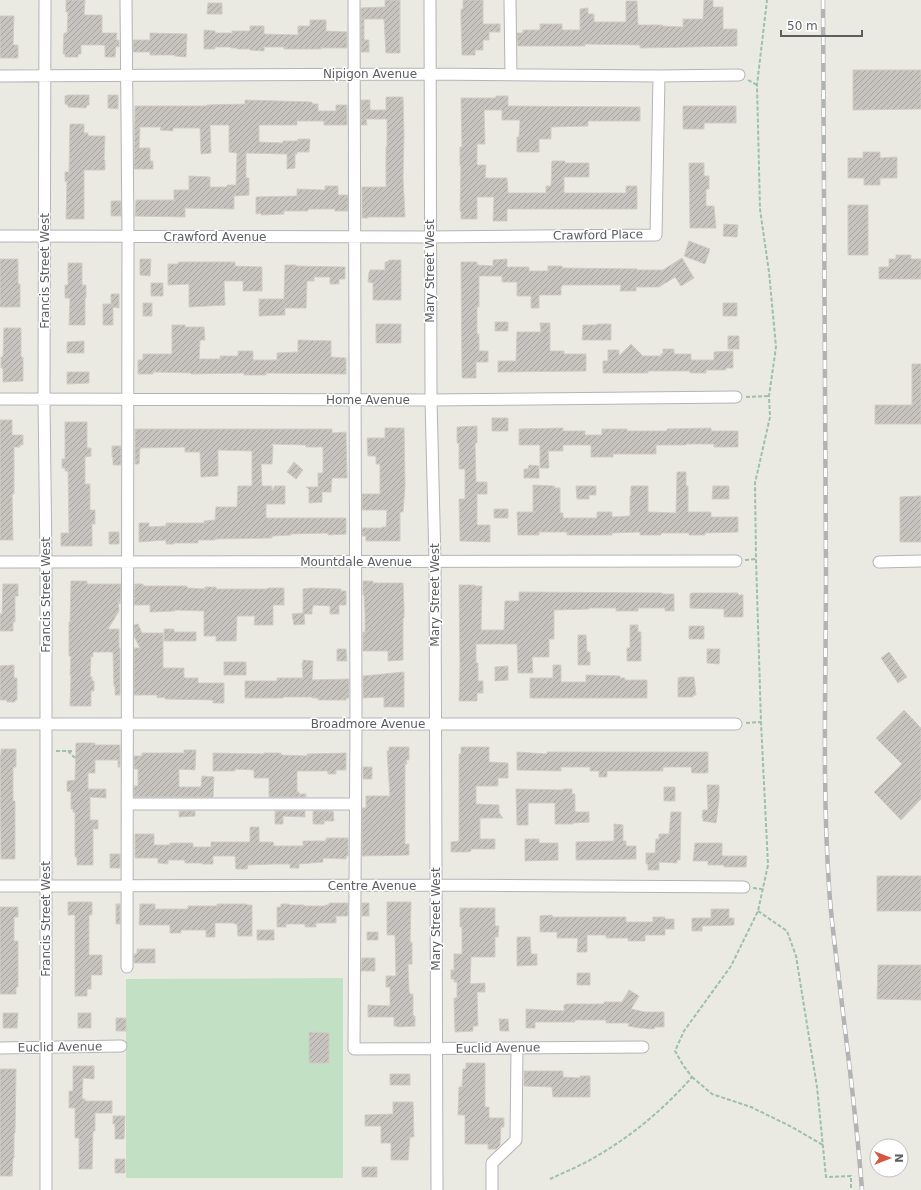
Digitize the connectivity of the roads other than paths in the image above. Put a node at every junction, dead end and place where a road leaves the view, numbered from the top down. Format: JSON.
{"nodes":[{"id":1,"x":45,"y":0,"type":"edge"},
{"id":2,"x":126,"y":0,"type":"edge"},
{"id":3,"x":354,"y":0,"type":"edge"},
{"id":4,"x":430,"y":0,"type":"edge"},
{"id":5,"x":510,"y":0,"type":"edge"},
{"id":6,"x":430,"y":74,"type":"junction"},
{"id":7,"x":354,"y":75,"type":"junction"},
{"id":8,"x":511,"y":75,"type":"junction"},
{"id":9,"x":739,"y":75,"type":"dead end"},
{"id":10,"x":0,"y":76,"type":"edge"},
{"id":11,"x":45,"y":76,"type":"junction"},
{"id":12,"x":126,"y":76,"type":"junction"},
{"id":13,"x":659,"y":76,"type":"junction"},
{"id":14,"x":0,"y":236,"type":"edge"},
{"id":15,"x":45,"y":236,"type":"junction"},
{"id":16,"x":128,"y":236,"type":"junction"},
{"id":17,"x":354,"y":237,"type":"junction"},
{"id":18,"x":430,"y":238,"type":"junction"},
{"id":19,"x":736,"y":397,"type":"road end"},
{"id":20,"x":0,"y":399,"type":"edge"},
{"id":21,"x":44,"y":399,"type":"junction"},
{"id":22,"x":127,"y":399,"type":"junction"},
{"id":23,"x":355,"y":400,"type":"junction"},
{"id":24,"x":431,"y":400,"type":"junction"},
{"id":25,"x":736,"y":561,"type":"dead end"},
{"id":26,"x":921,"y":561,"type":"edge"},
{"id":27,"x":0,"y":562,"type":"edge"},
{"id":28,"x":46,"y":562,"type":"junction"},
{"id":29,"x":127,"y":562,"type":"junction"},
{"id":30,"x":355,"y":562,"type":"junction"},
{"id":31,"x":435,"y":562,"type":"junction"},
{"id":32,"x":879,"y":562,"type":"dead end"},
{"id":33,"x":0,"y":724,"type":"edge"},
{"id":34,"x":46,"y":724,"type":"junction"},
{"id":35,"x":127,"y":724,"type":"junction"},
{"id":36,"x":356,"y":724,"type":"junction"},
{"id":37,"x":436,"y":724,"type":"junction"},
{"id":38,"x":736,"y":724,"type":"road end"},
{"id":39,"x":127,"y":804,"type":"junction"},
{"id":40,"x":354,"y":804,"type":"junction"},
{"id":41,"x":436,"y":885,"type":"junction"},
{"id":42,"x":0,"y":886,"type":"edge"},
{"id":43,"x":46,"y":886,"type":"junction"},
{"id":44,"x":127,"y":886,"type":"junction"},
{"id":45,"x":354,"y":886,"type":"junction"},
{"id":46,"x":744,"y":887,"type":"dead end"},
{"id":47,"x":127,"y":967,"type":"dead end"},
{"id":48,"x":121,"y":1046,"type":"dead end"},
{"id":49,"x":643,"y":1047,"type":"dead end"},
{"id":50,"x":0,"y":1048,"type":"edge"},
{"id":51,"x":46,"y":1048,"type":"junction"},
{"id":52,"x":517,"y":1048,"type":"junction"},
{"id":53,"x":437,"y":1049,"type":"junction"},
{"id":54,"x":46,"y":1190,"type":"edge"},
{"id":55,"x":438,"y":1190,"type":"edge"},
{"id":56,"x":492,"y":1190,"type":"edge"}],
"edges":[{"from":1,"to":11,"type":"street","name":"Francis Street West"},
{"from":2,"to":12,"type":"street"},
{"from":3,"to":7,"type":"street"},
{"from":4,"to":6,"type":"street","name":"Mary Street West"},
{"from":5,"to":8,"type":"street"},
{"from":6,"to":7,"type":"street","name":"Nipigon Avenue"},
{"from":6,"to":8,"type":"street","name":"Nipigon Avenue"},
{"from":6,"to":18,"type":"street","name":"Mary Street West"},
{"from":7,"to":12,"type":"street","name":"Nipigon Avenue"},
{"from":7,"to":17,"type":"street"},
{"from":8,"to":13,"type":"street","name":"Nipigon Avenue"},
{"from":9,"to":13,"type":"street","name":"Nipigon Avenue"},
{"from":10,"to":11,"type":"street","name":"Nipigon Avenue"},
{"from":11,"to":12,"type":"street","name":"Nipigon Avenue"},
{"from":11,"to":15,"type":"street","name":"Francis Street West"},
{"from":12,"to":16,"type":"street"},
{"from":13,"to":18,"type":"street","name":"Crawford Place"},
{"from":14,"to":15,"type":"street","name":"Crawford Avenue"},
{"from":15,"to":16,"type":"street","name":"Crawford Avenue"},
{"from":15,"to":21,"type":"street","name":"Francis Street West"},
{"from":16,"to":17,"type":"street","name":"Crawford Avenue"},
{"from":16,"to":22,"type":"street"},
{"from":17,"to":18,"type":"street","name":"Crawford Avenue"},
{"from":17,"to":23,"type":"street"},
{"from":18,"to":24,"type":"street","name":"Mary Street West"},
{"from":19,"to":24,"type":"street","name":"Home Avenue"},
{"from":20,"to":21,"type":"street","name":"Home Avenue"},
{"from":21,"to":22,"type":"street","name":"Home Avenue"},
{"from":21,"to":28,"type":"street","name":"Francis Street West"},
{"from":22,"to":23,"type":"street","name":"Home Avenue"},
{"from":22,"to":29,"type":"street"},
{"from":23,"to":24,"type":"street","name":"Home Avenue"},
{"from":23,"to":30,"type":"street"},
{"from":24,"to":31,"type":"street","name":"Mary Street West"},
{"from":25,"to":31,"type":"street","name":"Mountdale Avenue"},
{"from":26,"to":32,"type":"street"},
{"from":27,"to":28,"type":"street","name":"Mountdale Avenue"},
{"from":28,"to":29,"type":"street","name":"Mountdale Avenue"},
{"from":28,"to":34,"type":"street","name":"Francis Street West"},
{"from":29,"to":30,"type":"street","name":"Mountdale Avenue"},
{"from":29,"to":35,"type":"street"},
{"from":30,"to":31,"type":"street","name":"Mountdale Avenue"},
{"from":30,"to":36,"type":"street"},
{"from":31,"to":37,"type":"street","name":"Mary Street West"},
{"from":33,"to":34,"type":"street","name":"Broadmore Avenue"},
{"from":34,"to":35,"type":"street","name":"Broadmore Avenue"},
{"from":34,"to":43,"type":"street","name":"Francis Street West"},
{"from":35,"to":36,"type":"street","name":"Broadmore Avenue"},
{"from":35,"to":39,"type":"street"},
{"from":36,"to":37,"type":"street","name":"Broadmore Avenue"},
{"from":36,"to":40,"type":"street"},
{"from":37,"to":38,"type":"street","name":"Broadmore Avenue"},
{"from":37,"to":41,"type":"street","name":"Mary Street West"},
{"from":39,"to":40,"type":"street"},
{"from":39,"to":44,"type":"street"},
{"from":40,"to":45,"type":"street"},
{"from":41,"to":45,"type":"street","name":"Centre Avenue"},
{"from":41,"to":46,"type":"street","name":"Centre Avenue"},
{"from":41,"to":53,"type":"street","name":"Mary Street West"},
{"from":42,"to":43,"type":"street","name":"Centre Avenue"},
{"from":43,"to":44,"type":"street","name":"Centre Avenue"},
{"from":43,"to":51,"type":"street","name":"Francis Street West"},
{"from":44,"to":45,"type":"street","name":"Centre Avenue"},
{"from":44,"to":47,"type":"street"},
{"from":45,"to":53,"type":"street","name":"Euclid Avenue"},
{"from":48,"to":51,"type":"street","name":"Euclid Avenue"},
{"from":49,"to":52,"type":"street","name":"Euclid Avenue"},
{"from":50,"to":51,"type":"street","name":"Euclid Avenue"},
{"from":51,"to":54,"type":"street","name":"Francis Street West"},
{"from":52,"to":53,"type":"street","name":"Euclid Avenue"},
{"from":52,"to":56,"type":"street"},
{"from":53,"to":55,"type":"street","name":"Mary Street West"}]}
